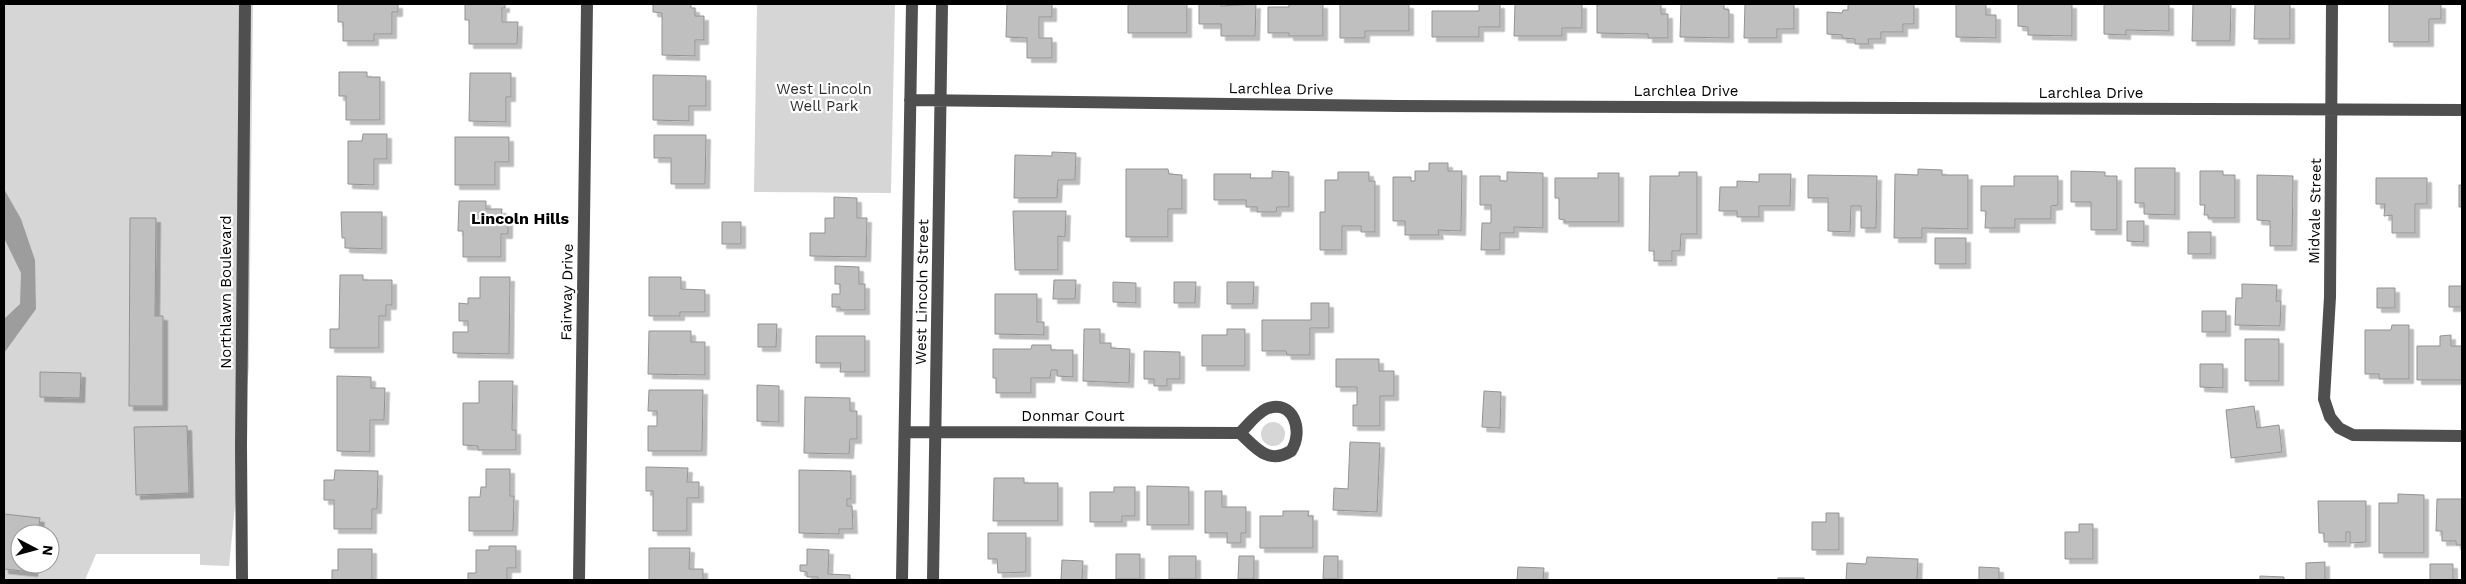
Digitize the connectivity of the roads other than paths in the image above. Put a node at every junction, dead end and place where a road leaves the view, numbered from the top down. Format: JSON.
{"nodes":[{"id":1,"x":245,"y":4,"type":"edge"},
{"id":2,"x":587,"y":4,"type":"edge"},
{"id":3,"x":912,"y":4,"type":"edge"},
{"id":4,"x":942,"y":4,"type":"edge"},
{"id":5,"x":2332,"y":4,"type":"edge"},
{"id":6,"x":910,"y":100,"type":"junction"},
{"id":7,"x":941,"y":100,"type":"junction"},
{"id":8,"x":2332,"y":109,"type":"junction"},
{"id":9,"x":2462,"y":110,"type":"edge"},
{"id":10,"x":905,"y":432,"type":"junction"},
{"id":11,"x":936,"y":432,"type":"junction"},
{"id":12,"x":1240,"y":433,"type":"junction"},
{"id":13,"x":2462,"y":436,"type":"edge"},
{"id":14,"x":242,"y":580,"type":"edge"},
{"id":15,"x":579,"y":580,"type":"edge"},
{"id":16,"x":902,"y":580,"type":"edge"},
{"id":17,"x":933,"y":580,"type":"edge"}],
"edges":[{"from":1,"to":14,"type":"street","name":"Northlawn Boulevard"},
{"from":2,"to":15,"type":"street","name":"Fairway Drive"},
{"from":3,"to":6,"type":"street","name":"West Lincoln Street"},
{"from":4,"to":7,"type":"street","name":"West Lincoln Street"},
{"from":5,"to":8,"type":"street","name":"Midvale Street"},
{"from":6,"to":7,"type":"street","name":"Larchlea Drive"},
{"from":6,"to":10,"type":"street","name":"West Lincoln Street"},
{"from":7,"to":8,"type":"street","name":"Larchlea Drive"},
{"from":7,"to":11,"type":"street","name":"West Lincoln Street"},
{"from":8,"to":9,"type":"street","name":"Larchlea Drive"},
{"from":8,"to":13,"type":"street","name":"Midvale Street"},
{"from":10,"to":11,"type":"street","name":"Donmar Court"},
{"from":10,"to":16,"type":"street","name":"West Lincoln Street"},
{"from":11,"to":12,"type":"street","name":"Donmar Court"},
{"from":11,"to":17,"type":"street","name":"West Lincoln Street"},
{"from":12,"to":12,"type":"street"}]}
